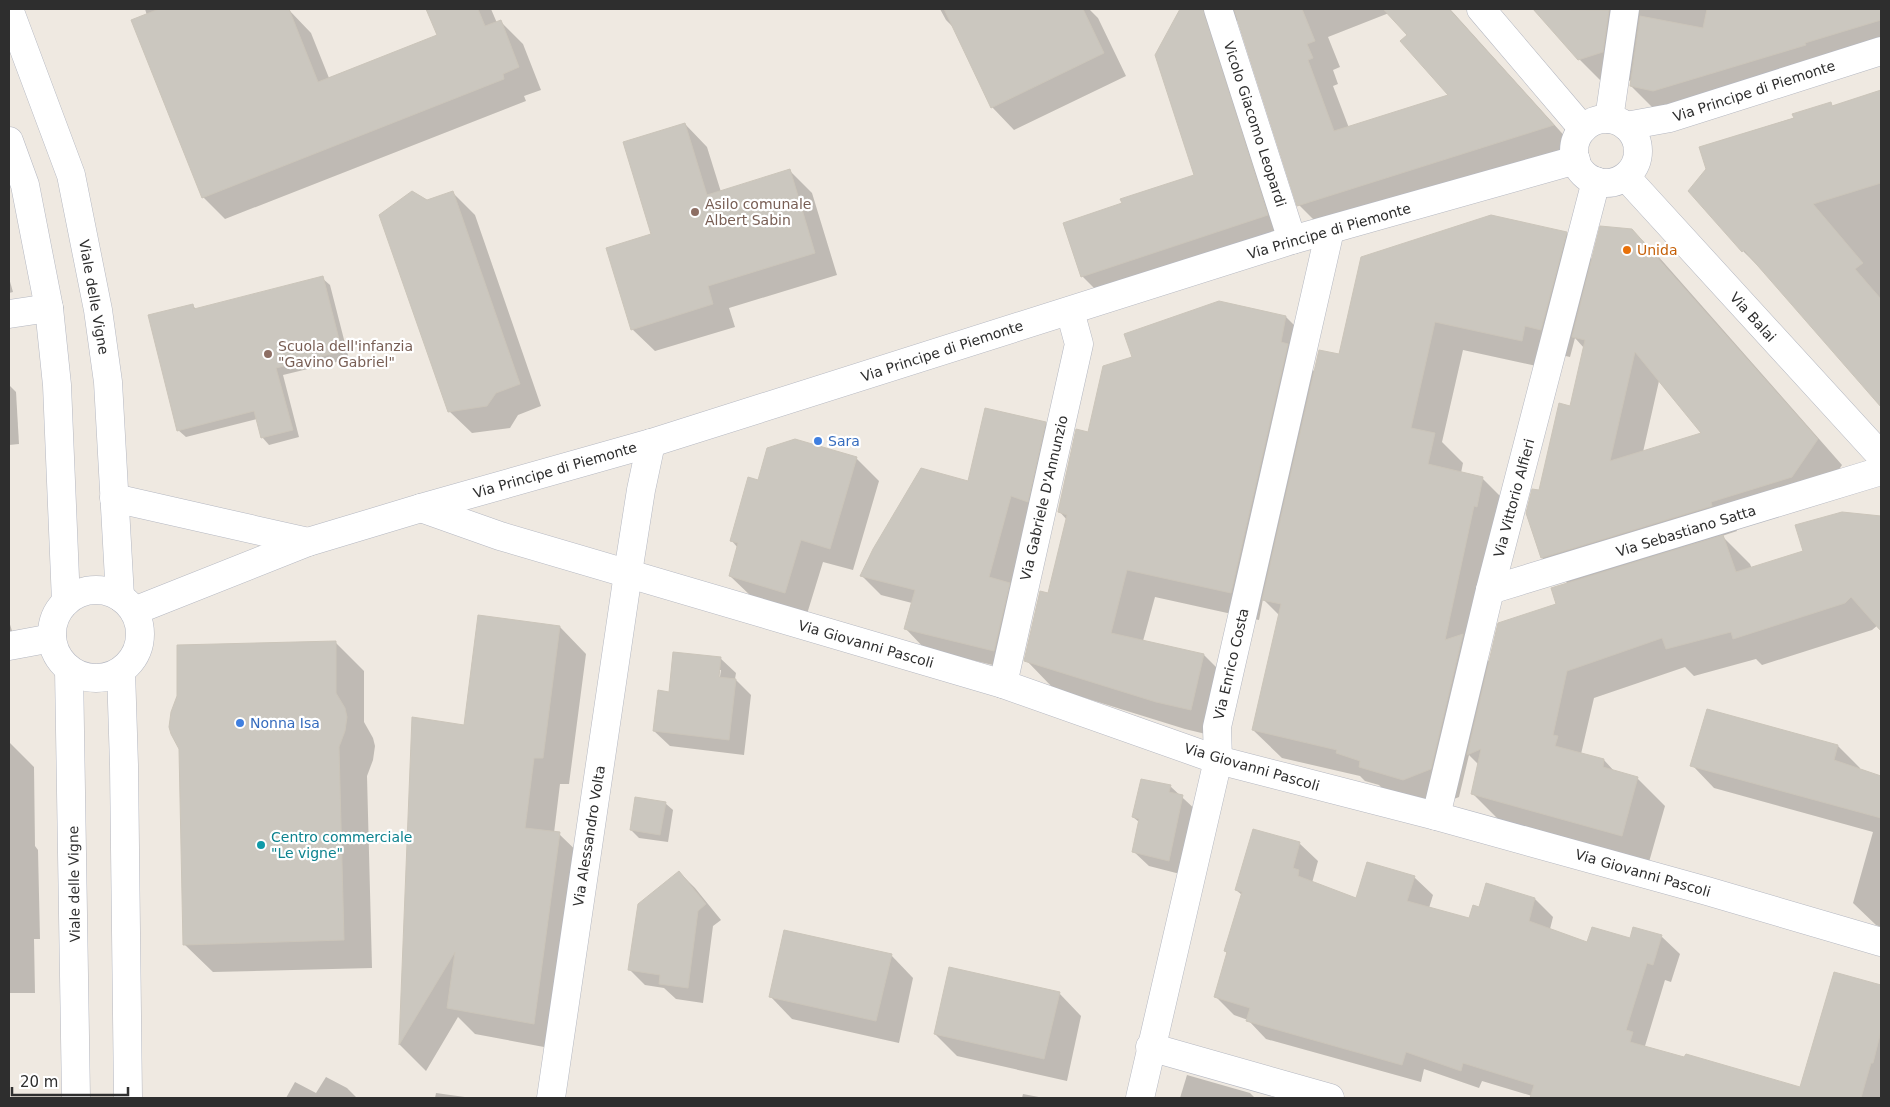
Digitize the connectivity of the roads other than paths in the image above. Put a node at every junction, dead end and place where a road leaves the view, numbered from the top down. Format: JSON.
{"nodes":[{"id":1,"x":9,"y":9,"type":"edge"},
{"id":2,"x":1218,"y":9,"type":"edge"},
{"id":3,"x":1481,"y":9,"type":"edge"},
{"id":4,"x":1625,"y":9,"type":"edge"},
{"id":5,"x":1881,"y":51,"type":"edge"},
{"id":6,"x":1617,"y":122,"type":"junction"},
{"id":7,"x":1583,"y":129,"type":"junction"},
{"id":8,"x":9,"y":141,"type":"edge"},
{"id":9,"x":1576,"y":160,"type":"junction"},
{"id":10,"x":1626,"y":176,"type":"junction"},
{"id":11,"x":1596,"y":181,"type":"junction"},
{"id":12,"x":1330,"y":230,"type":"junction"},
{"id":13,"x":1292,"y":240,"type":"junction"},
{"id":14,"x":49,"y":308,"type":"junction"},
{"id":15,"x":1070,"y":311,"type":"junction"},
{"id":16,"x":9,"y":314,"type":"edge"},
{"id":17,"x":651,"y":443,"type":"junction"},
{"id":18,"x":1881,"y":456,"type":"edge"},
{"id":19,"x":1881,"y":472,"type":"edge"},
{"id":20,"x":114,"y":498,"type":"junction"},
{"id":21,"x":421,"y":508,"type":"junction"},
{"id":22,"x":308,"y":542,"type":"junction"},
{"id":23,"x":628,"y":574,"type":"junction"},
{"id":24,"x":1490,"y":590,"type":"junction"},
{"id":25,"x":66,"y":602,"type":"junction"},
{"id":26,"x":127,"y":604,"type":"junction"},
{"id":27,"x":52,"y":638,"type":"junction"},
{"id":28,"x":9,"y":646,"type":"edge"},
{"id":29,"x":69,"y":669,"type":"junction"},
{"id":30,"x":121,"y":671,"type":"junction"},
{"id":31,"x":1002,"y":684,"type":"junction"},
{"id":32,"x":1218,"y":760,"type":"junction"},
{"id":33,"x":1436,"y":816,"type":"junction"},
{"id":34,"x":1881,"y":942,"type":"edge"},
{"id":35,"x":1150,"y":1047,"type":"junction"},
{"id":36,"x":76,"y":1098,"type":"edge"},
{"id":37,"x":128,"y":1098,"type":"edge"},
{"id":38,"x":551,"y":1098,"type":"edge"},
{"id":39,"x":1140,"y":1098,"type":"edge"},
{"id":40,"x":1330,"y":1098,"type":"edge"}],
"edges":[{"from":1,"to":20,"type":"street","name":"Viale delle Vigne"},
{"from":2,"to":13,"type":"street","name":"Vicolo Giacomo Leopardi"},
{"from":3,"to":7,"type":"street"},
{"from":4,"to":6,"type":"street"},
{"from":5,"to":6,"type":"street","name":"Via Principe di Piemonte"},
{"from":6,"to":7,"type":"street"},
{"from":6,"to":10,"type":"street"},
{"from":7,"to":9,"type":"street"},
{"from":8,"to":14,"type":"street"},
{"from":9,"to":11,"type":"street"},
{"from":9,"to":12,"type":"street","name":"Via Principe di Piemonte"},
{"from":10,"to":11,"type":"street"},
{"from":10,"to":18,"type":"street","name":"Via Balai"},
{"from":11,"to":24,"type":"street","name":"Via Vittorio Alfieri"},
{"from":12,"to":13,"type":"street","name":"Via Principe di Piemonte"},
{"from":12,"to":32,"type":"street","name":"Via Enrico Costa"},
{"from":13,"to":15,"type":"street","name":"Via Principe di Piemonte"},
{"from":14,"to":16,"type":"street"},
{"from":14,"to":25,"type":"street"},
{"from":15,"to":17,"type":"street","name":"Via Principe di Piemonte"},
{"from":15,"to":31,"type":"street","name":"Via Gabriele D'Annunzio"},
{"from":17,"to":21,"type":"street","name":"Via Principe di Piemonte"},
{"from":17,"to":23,"type":"street"},
{"from":19,"to":24,"type":"street","name":"Via Sebastiano Satta"},
{"from":20,"to":22,"type":"street","name":"Via Principe di Piemonte"},
{"from":20,"to":26,"type":"street","name":"Viale delle Vigne"},
{"from":21,"to":22,"type":"street","name":"Via Principe di Piemonte"},
{"from":21,"to":23,"type":"street","name":"Via Giovanni Pascoli"},
{"from":22,"to":26,"type":"street","name":"Via Principe di Piemonte"},
{"from":23,"to":31,"type":"street","name":"Via Giovanni Pascoli"},
{"from":23,"to":38,"type":"street","name":"Via Alessandro Volta"},
{"from":24,"to":33,"type":"street","name":"Via Vittorio Alfieri"},
{"from":25,"to":26,"type":"street"},
{"from":25,"to":27,"type":"street"},
{"from":26,"to":30,"type":"street"},
{"from":27,"to":28,"type":"street"},
{"from":27,"to":29,"type":"street"},
{"from":29,"to":30,"type":"street"},
{"from":29,"to":36,"type":"street","name":"Viale delle Vigne"},
{"from":30,"to":37,"type":"street"},
{"from":31,"to":32,"type":"street","name":"Via Giovanni Pascoli"},
{"from":32,"to":33,"type":"street","name":"Via Giovanni Pascoli"},
{"from":32,"to":35,"type":"street","name":"Via Enrico Costa"},
{"from":33,"to":34,"type":"street","name":"Via Giovanni Pascoli"},
{"from":35,"to":39,"type":"street","name":"Via Enrico Costa"},
{"from":35,"to":40,"type":"street"}]}
